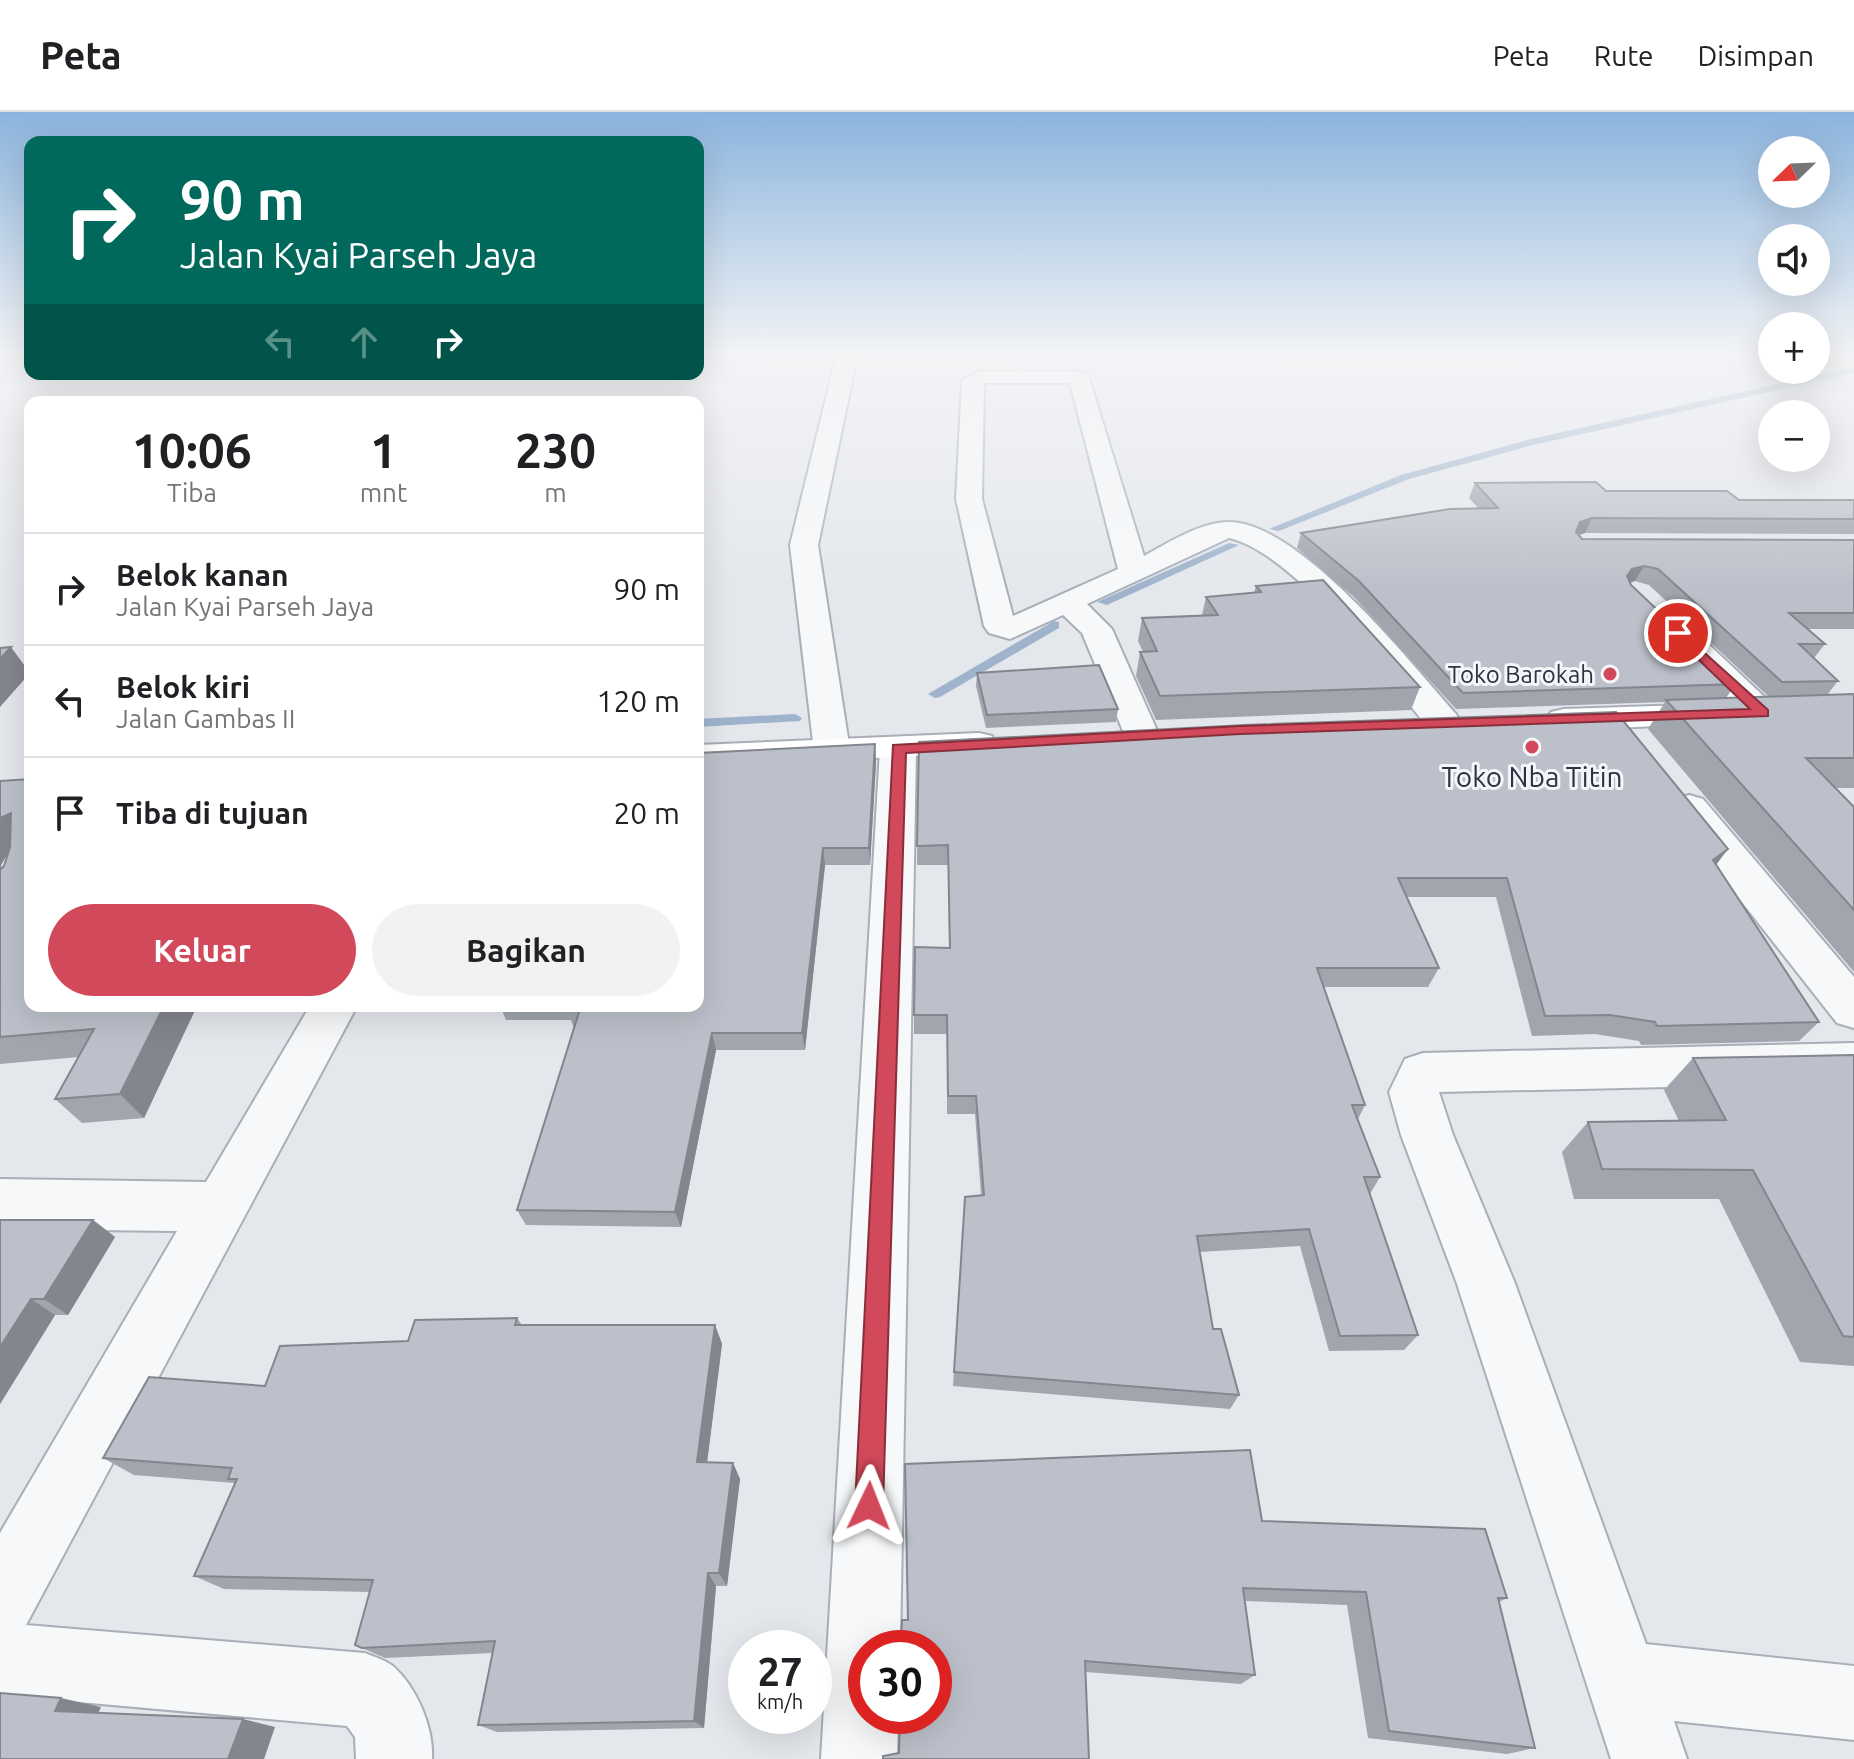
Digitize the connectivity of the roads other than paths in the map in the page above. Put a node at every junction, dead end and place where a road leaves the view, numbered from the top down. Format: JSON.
{"nodes":[{"id":1,"x":829,"y":434,"type":"edge"},
{"id":2,"x":971,"y":434,"type":"edge"},
{"id":3,"x":1095,"y":434,"type":"edge"},
{"id":4,"x":1134,"y":573,"type":"junction"},
{"id":5,"x":1066,"y":602,"type":"junction"},
{"id":6,"x":1670,"y":626,"type":"edge"},
{"id":7,"x":1777,"y":712,"type":"joint"},
{"id":8,"x":1617,"y":719,"type":"junction"},
{"id":9,"x":1538,"y":721,"type":"edge"},
{"id":10,"x":1459,"y":722,"type":"joint"},
{"id":11,"x":1396,"y":724,"type":"edge"},
{"id":12,"x":1140,"y":735,"type":"edge"},
{"id":13,"x":1020,"y":742,"type":"edge"},
{"id":14,"x":898,"y":749,"type":"junction"},
{"id":15,"x":832,"y":751,"type":"junction"},
{"id":16,"x":704,"y":756,"type":"edge"},
{"id":17,"x":1854,"y":1010,"type":"edge"},
{"id":18,"x":331,"y":1012,"type":"edge"},
{"id":19,"x":1854,"y":1063,"type":"edge"},
{"id":20,"x":0,"y":1204,"type":"edge"},
{"id":21,"x":221,"y":1207,"type":"junction"},
{"id":22,"x":0,"y":1601,"type":"edge"},
{"id":23,"x":0,"y":1659,"type":"edge"},
{"id":24,"x":1621,"y":1678,"type":"junction"},
{"id":25,"x":1854,"y":1703,"type":"edge"},
{"id":26,"x":394,"y":1759,"type":"edge"},
{"id":27,"x":859,"y":1759,"type":"edge"},
{"id":28,"x":1649,"y":1759,"type":"edge"}],
"edges":[{"from":1,"to":15,"type":"street"},
{"from":2,"to":5,"type":"street"},
{"from":3,"to":4,"type":"street"},
{"from":4,"to":5,"type":"street"},
{"from":4,"to":10,"type":"street"},
{"from":5,"to":12,"type":"street"},
{"from":6,"to":7,"type":"street"},
{"from":7,"to":8,"type":"main road"},
{"from":8,"to":9,"type":"main road"},
{"from":8,"to":17,"type":"street"},
{"from":10,"to":11,"type":"main road"},
{"from":13,"to":14,"type":"main road"},
{"from":14,"to":15,"type":"main road"},
{"from":14,"to":27,"type":"street"},
{"from":15,"to":16,"type":"main road"},
{"from":18,"to":21,"type":"street"},
{"from":19,"to":24,"type":"street"},
{"from":20,"to":21,"type":"street"},
{"from":21,"to":22,"type":"street"},
{"from":23,"to":26,"type":"street"},
{"from":24,"to":25,"type":"street"},
{"from":24,"to":28,"type":"street"}]}
